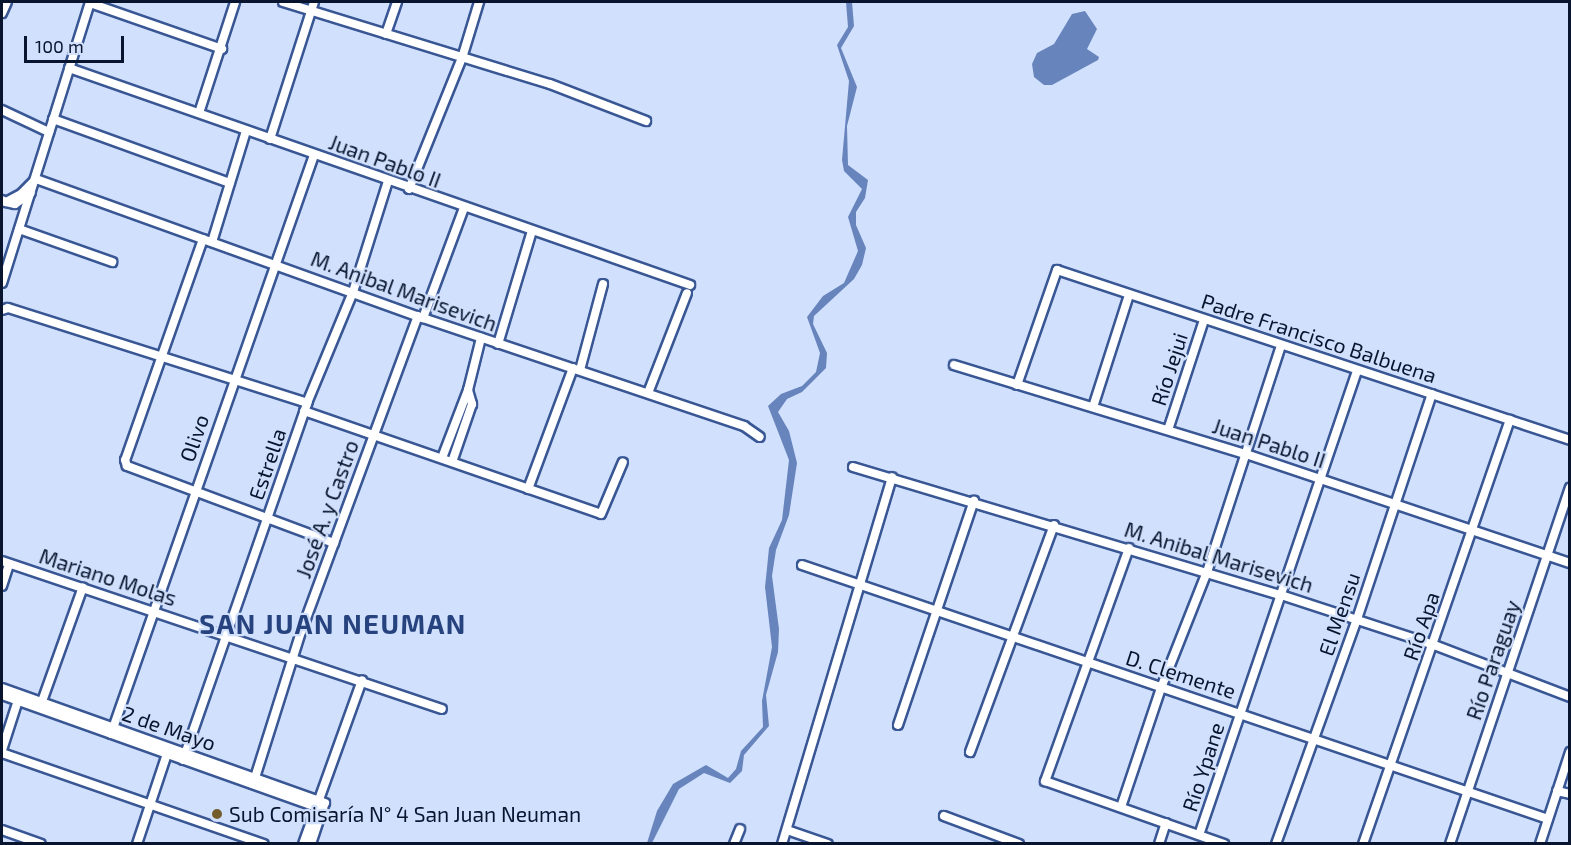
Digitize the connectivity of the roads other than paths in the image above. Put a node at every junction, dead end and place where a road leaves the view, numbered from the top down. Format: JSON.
{"nodes":[{"id":1,"x":7,"y":2,"type":"edge"},
{"id":2,"x":90,"y":2,"type":"edge"},
{"id":3,"x":235,"y":2,"type":"edge"},
{"id":4,"x":284,"y":2,"type":"edge"},
{"id":5,"x":314,"y":2,"type":"edge"},
{"id":6,"x":397,"y":2,"type":"edge"},
{"id":7,"x":479,"y":2,"type":"edge"},
{"id":8,"x":311,"y":10,"type":"junction"},
{"id":9,"x":2,"y":13,"type":"edge"},
{"id":10,"x":386,"y":34,"type":"junction"},
{"id":11,"x":222,"y":49,"type":"junction"},
{"id":12,"x":462,"y":58,"type":"junction"},
{"id":13,"x":69,"y":68,"type":"junction"},
{"id":14,"x":2,"y":110,"type":"edge"},
{"id":15,"x":199,"y":113,"type":"junction"},
{"id":16,"x":53,"y":119,"type":"junction"},
{"id":17,"x":646,"y":121,"type":"dead end"},
{"id":18,"x":246,"y":131,"type":"junction"},
{"id":19,"x":49,"y":132,"type":"junction"},
{"id":20,"x":270,"y":139,"type":"junction"},
{"id":21,"x":314,"y":155,"type":"junction"},
{"id":22,"x":36,"y":179,"type":"junction"},
{"id":23,"x":388,"y":181,"type":"junction"},
{"id":24,"x":230,"y":183,"type":"junction"},
{"id":25,"x":409,"y":189,"type":"junction"},
{"id":26,"x":32,"y":194,"type":"junction"},
{"id":27,"x":3,"y":201,"type":"edge"},
{"id":28,"x":464,"y":208,"type":"junction"},
{"id":29,"x":20,"y":229,"type":"junction"},
{"id":30,"x":532,"y":231,"type":"junction"},
{"id":31,"x":203,"y":239,"type":"junction"},
{"id":32,"x":212,"y":242,"type":"junction"},
{"id":33,"x":112,"y":262,"type":"dead end"},
{"id":34,"x":276,"y":265,"type":"junction"},
{"id":35,"x":2,"y":283,"type":"edge"},
{"id":36,"x":603,"y":284,"type":"dead end"},
{"id":37,"x":353,"y":292,"type":"junction"},
{"id":38,"x":1129,"y":295,"type":"junction"},
{"id":39,"x":2,"y":310,"type":"edge"},
{"id":40,"x":421,"y":317,"type":"junction"},
{"id":41,"x":1204,"y":320,"type":"junction"},
{"id":42,"x":481,"y":338,"type":"junction"},
{"id":43,"x":498,"y":344,"type":"junction"},
{"id":44,"x":1281,"y":345,"type":"junction"},
{"id":45,"x":160,"y":355,"type":"junction"},
{"id":46,"x":954,"y":365,"type":"dead end"},
{"id":47,"x":577,"y":369,"type":"junction"},
{"id":48,"x":1357,"y":370,"type":"junction"},
{"id":49,"x":234,"y":378,"type":"junction"},
{"id":50,"x":1017,"y":385,"type":"junction"},
{"id":51,"x":468,"y":390,"type":"junction"},
{"id":52,"x":648,"y":393,"type":"junction"},
{"id":53,"x":1432,"y":394,"type":"junction"},
{"id":54,"x":306,"y":407,"type":"junction"},
{"id":55,"x":1093,"y":407,"type":"junction"},
{"id":56,"x":1510,"y":420,"type":"junction"},
{"id":57,"x":1168,"y":430,"type":"junction"},
{"id":58,"x":372,"y":435,"type":"junction"},
{"id":59,"x":760,"y":437,"type":"dead end"},
{"id":60,"x":1569,"y":440,"type":"edge"},
{"id":61,"x":1246,"y":454,"type":"junction"},
{"id":62,"x":442,"y":458,"type":"junction"},
{"id":63,"x":452,"y":462,"type":"junction"},
{"id":64,"x":623,"y":462,"type":"dead end"},
{"id":65,"x":853,"y":467,"type":"dead end"},
{"id":66,"x":892,"y":477,"type":"junction"},
{"id":67,"x":1321,"y":479,"type":"junction"},
{"id":68,"x":1569,"y":488,"type":"edge"},
{"id":69,"x":196,"y":489,"type":"junction"},
{"id":70,"x":528,"y":489,"type":"junction"},
{"id":71,"x":974,"y":501,"type":"junction"},
{"id":72,"x":1396,"y":504,"type":"junction"},
{"id":73,"x":268,"y":516,"type":"junction"},
{"id":74,"x":1054,"y":525,"type":"junction"},
{"id":75,"x":1473,"y":530,"type":"junction"},
{"id":76,"x":334,"y":543,"type":"junction"},
{"id":77,"x":1129,"y":548,"type":"junction"},
{"id":78,"x":1547,"y":555,"type":"junction"},
{"id":79,"x":5,"y":562,"type":"edge"},
{"id":80,"x":1569,"y":563,"type":"edge"},
{"id":81,"x":802,"y":566,"type":"dead end"},
{"id":82,"x":1208,"y":572,"type":"junction"},
{"id":83,"x":858,"y":585,"type":"junction"},
{"id":84,"x":2,"y":586,"type":"edge"},
{"id":85,"x":83,"y":587,"type":"junction"},
{"id":86,"x":1281,"y":595,"type":"junction"},
{"id":87,"x":154,"y":611,"type":"junction"},
{"id":88,"x":937,"y":612,"type":"junction"},
{"id":89,"x":1357,"y":619,"type":"junction"},
{"id":90,"x":227,"y":636,"type":"junction"},
{"id":91,"x":1013,"y":638,"type":"junction"},
{"id":92,"x":1434,"y":645,"type":"junction"},
{"id":93,"x":295,"y":658,"type":"junction"},
{"id":94,"x":1088,"y":663,"type":"junction"},
{"id":95,"x":1508,"y":673,"type":"junction"},
{"id":96,"x":362,"y":680,"type":"junction"},
{"id":97,"x":2,"y":688,"type":"edge"},
{"id":98,"x":1161,"y":688,"type":"junction"},
{"id":99,"x":2,"y":695,"type":"edge"},
{"id":100,"x":1569,"y":697,"type":"edge"},
{"id":101,"x":19,"y":698,"type":"junction"},
{"id":102,"x":41,"y":706,"type":"junction"},
{"id":103,"x":442,"y":709,"type":"dead end"},
{"id":104,"x":1240,"y":712,"type":"junction"},
{"id":105,"x":898,"y":725,"type":"dead end"},
{"id":106,"x":112,"y":731,"type":"junction"},
{"id":107,"x":1313,"y":738,"type":"junction"},
{"id":108,"x":168,"y":751,"type":"junction"},
{"id":109,"x":2,"y":752,"type":"edge"},
{"id":110,"x":970,"y":752,"type":"dead end"},
{"id":111,"x":1569,"y":752,"type":"edge"},
{"id":112,"x":185,"y":756,"type":"junction"},
{"id":113,"x":1390,"y":765,"type":"junction"},
{"id":114,"x":255,"y":781,"type":"junction"},
{"id":115,"x":1557,"y":790,"type":"junction"},
{"id":116,"x":1467,"y":791,"type":"junction"},
{"id":117,"x":1569,"y":794,"type":"edge"},
{"id":118,"x":321,"y":803,"type":"junction"},
{"id":119,"x":150,"y":804,"type":"junction"},
{"id":120,"x":1122,"y":807,"type":"junction"},
{"id":121,"x":944,"y":816,"type":"dead end"},
{"id":122,"x":1548,"y":819,"type":"junction"},
{"id":123,"x":1166,"y":823,"type":"junction"},
{"id":124,"x":740,"y":829,"type":"dead end"},
{"id":125,"x":2,"y":830,"type":"edge"},
{"id":126,"x":787,"y":830,"type":"junction"},
{"id":127,"x":1199,"y":835,"type":"junction"},
{"id":128,"x":1001,"y":840,"type":"edge"},
{"id":129,"x":41,"y":843,"type":"edge"},
{"id":130,"x":137,"y":843,"type":"edge"},
{"id":131,"x":264,"y":843,"type":"edge"},
{"id":132,"x":303,"y":843,"type":"edge"},
{"id":133,"x":311,"y":843,"type":"edge"},
{"id":134,"x":734,"y":843,"type":"edge"},
{"id":135,"x":782,"y":843,"type":"edge"},
{"id":136,"x":828,"y":843,"type":"edge"},
{"id":137,"x":1019,"y":843,"type":"edge"},
{"id":138,"x":1159,"y":843,"type":"edge"},
{"id":139,"x":1224,"y":843,"type":"edge"},
{"id":140,"x":1276,"y":843,"type":"edge"},
{"id":141,"x":1363,"y":843,"type":"edge"},
{"id":142,"x":1450,"y":843,"type":"edge"},
{"id":143,"x":1540,"y":843,"type":"edge"}],
"edges":[{"from":1,"to":9,"type":"street"},
{"from":2,"to":11,"type":"street"},
{"from":2,"to":13,"type":"street"},
{"from":3,"to":11,"type":"street"},
{"from":4,"to":8,"type":"street"},
{"from":5,"to":8,"type":"street"},
{"from":6,"to":10,"type":"street"},
{"from":7,"to":12,"type":"street"},
{"from":8,"to":10,"type":"street"},
{"from":8,"to":20,"type":"street"},
{"from":10,"to":12,"type":"street"},
{"from":11,"to":15,"type":"street"},
{"from":12,"to":17,"type":"street"},
{"from":12,"to":25,"type":"street"},
{"from":13,"to":15,"type":"street","name":"Juan Pablo II"},
{"from":13,"to":16,"type":"street"},
{"from":14,"to":19,"type":"street"},
{"from":15,"to":18,"type":"street","name":"Juan Pablo II"},
{"from":16,"to":19,"type":"street"},
{"from":16,"to":24,"type":"street"},
{"from":18,"to":20,"type":"street","name":"Juan Pablo II"},
{"from":18,"to":24,"type":"street"},
{"from":19,"to":22,"type":"street"},
{"from":20,"to":21,"type":"street","name":"Juan Pablo II"},
{"from":21,"to":23,"type":"street","name":"Juan Pablo II"},
{"from":21,"to":34,"type":"street","name":"Olivo"},
{"from":22,"to":26,"type":"street"},
{"from":22,"to":27,"type":"street"},
{"from":22,"to":31,"type":"street","name":"M. Anibal Marisevich"},
{"from":23,"to":25,"type":"street","name":"Juan Pablo II"},
{"from":23,"to":37,"type":"street","name":"Estrella"},
{"from":24,"to":32,"type":"street"},
{"from":25,"to":28,"type":"street","name":"Juan Pablo II"},
{"from":26,"to":27,"type":"street"},
{"from":26,"to":29,"type":"street"},
{"from":28,"to":30,"type":"street","name":"Juan Pablo II"},
{"from":28,"to":40,"type":"street","name":"José A. y Castro"},
{"from":29,"to":33,"type":"street"},
{"from":29,"to":35,"type":"street"},
{"from":30,"to":43,"type":"street"},
{"from":30,"to":52,"type":"street","name":"Juan Pablo II"},
{"from":31,"to":32,"type":"street","name":"M. Anibal Marisevich"},
{"from":31,"to":45,"type":"street"},
{"from":32,"to":34,"type":"street","name":"M. Anibal Marisevich"},
{"from":34,"to":37,"type":"street","name":"M. Anibal Marisevich"},
{"from":34,"to":49,"type":"street","name":"Olivo"},
{"from":36,"to":47,"type":"street"},
{"from":37,"to":40,"type":"street","name":"M. Anibal Marisevich"},
{"from":37,"to":54,"type":"street","name":"Estrella"},
{"from":38,"to":41,"type":"street","name":"Padre Francisco Balbuena"},
{"from":38,"to":50,"type":"street","name":"Padre Francisco Balbuena"},
{"from":38,"to":55,"type":"street"},
{"from":39,"to":45,"type":"street"},
{"from":40,"to":42,"type":"street","name":"M. Anibal Marisevich"},
{"from":40,"to":58,"type":"street","name":"José A. y Castro"},
{"from":41,"to":44,"type":"street","name":"Padre Francisco Balbuena"},
{"from":41,"to":57,"type":"street","name":"Río Jejui"},
{"from":42,"to":43,"type":"street","name":"M. Anibal Marisevich"},
{"from":42,"to":51,"type":"street"},
{"from":43,"to":47,"type":"street","name":"M. Anibal Marisevich"},
{"from":44,"to":48,"type":"street","name":"Padre Francisco Balbuena"},
{"from":44,"to":61,"type":"street"},
{"from":45,"to":49,"type":"street"},
{"from":45,"to":69,"type":"street"},
{"from":46,"to":50,"type":"street","name":"Juan Pablo II"},
{"from":47,"to":52,"type":"street","name":"M. Anibal Marisevich"},
{"from":47,"to":70,"type":"street"},
{"from":48,"to":53,"type":"street","name":"Padre Francisco Balbuena"},
{"from":48,"to":67,"type":"street","name":"Río Ypane"},
{"from":49,"to":54,"type":"street"},
{"from":49,"to":69,"type":"street","name":"Olivo"},
{"from":50,"to":55,"type":"street","name":"Juan Pablo II"},
{"from":51,"to":62,"type":"street"},
{"from":51,"to":63,"type":"street"},
{"from":52,"to":59,"type":"street","name":"M. Anibal Marisevich"},
{"from":53,"to":56,"type":"street","name":"Padre Francisco Balbuena"},
{"from":53,"to":72,"type":"street","name":"El Mensu"},
{"from":54,"to":58,"type":"street"},
{"from":54,"to":73,"type":"street","name":"Estrella"},
{"from":55,"to":57,"type":"street","name":"Juan Pablo II"},
{"from":56,"to":60,"type":"street","name":"Padre Francisco Balbuena"},
{"from":56,"to":75,"type":"street","name":"Río Apa"},
{"from":57,"to":61,"type":"street","name":"Juan Pablo II"},
{"from":58,"to":62,"type":"street"},
{"from":58,"to":76,"type":"street","name":"José A. y Castro"},
{"from":61,"to":67,"type":"street","name":"Juan Pablo II"},
{"from":61,"to":82,"type":"street"},
{"from":62,"to":63,"type":"street"},
{"from":63,"to":70,"type":"street"},
{"from":64,"to":70,"type":"street"},
{"from":65,"to":66,"type":"street","name":"M. Anibal Marisevich"},
{"from":66,"to":71,"type":"street","name":"M. Anibal Marisevich"},
{"from":66,"to":83,"type":"street"},
{"from":67,"to":72,"type":"street","name":"Juan Pablo II"},
{"from":67,"to":86,"type":"street","name":"Río Ypane"},
{"from":68,"to":78,"type":"street","name":"Río Paraguay"},
{"from":69,"to":73,"type":"street"},
{"from":69,"to":87,"type":"street","name":"Olivo"},
{"from":71,"to":74,"type":"street","name":"M. Anibal Marisevich"},
{"from":71,"to":88,"type":"street"},
{"from":72,"to":75,"type":"street","name":"Juan Pablo II"},
{"from":72,"to":89,"type":"street","name":"El Mensu"},
{"from":73,"to":76,"type":"street"},
{"from":73,"to":90,"type":"street","name":"Estrella"},
{"from":74,"to":77,"type":"street","name":"M. Anibal Marisevich"},
{"from":74,"to":91,"type":"street"},
{"from":75,"to":78,"type":"street","name":"Juan Pablo II"},
{"from":75,"to":92,"type":"street","name":"Río Apa"},
{"from":76,"to":93,"type":"street","name":"José A. y Castro"},
{"from":77,"to":82,"type":"street","name":"M. Anibal Marisevich"},
{"from":77,"to":94,"type":"street"},
{"from":78,"to":80,"type":"street","name":"Juan Pablo II"},
{"from":78,"to":95,"type":"street","name":"Río Paraguay"},
{"from":79,"to":84,"type":"street"},
{"from":79,"to":85,"type":"street","name":"Mariano Molas"},
{"from":81,"to":83,"type":"street","name":"D. Clemente"},
{"from":82,"to":86,"type":"street","name":"M. Anibal Marisevich"},
{"from":82,"to":98,"type":"street"},
{"from":83,"to":88,"type":"street","name":"D. Clemente"},
{"from":83,"to":126,"type":"street"},
{"from":85,"to":87,"type":"street","name":"Mariano Molas"},
{"from":85,"to":102,"type":"street"},
{"from":86,"to":89,"type":"street","name":"M. Anibal Marisevich"},
{"from":86,"to":104,"type":"street","name":"Río Ypane"},
{"from":87,"to":90,"type":"street","name":"Mariano Molas"},
{"from":87,"to":106,"type":"street","name":"Olivo"},
{"from":88,"to":91,"type":"street","name":"D. Clemente"},
{"from":88,"to":105,"type":"street"},
{"from":89,"to":92,"type":"street","name":"M. Anibal Marisevich"},
{"from":89,"to":107,"type":"street","name":"El Mensu"},
{"from":90,"to":93,"type":"street","name":"Mariano Molas"},
{"from":90,"to":112,"type":"street","name":"Estrella"},
{"from":91,"to":94,"type":"street","name":"D. Clemente"},
{"from":91,"to":110,"type":"street"},
{"from":92,"to":95,"type":"street","name":"M. Anibal Marisevich"},
{"from":92,"to":113,"type":"street","name":"Río Apa"},
{"from":93,"to":96,"type":"street","name":"Mariano Molas"},
{"from":93,"to":114,"type":"street","name":"José A. y Castro"},
{"from":94,"to":98,"type":"street","name":"D. Clemente"},
{"from":94,"to":120,"type":"street"},
{"from":95,"to":100,"type":"street","name":"M. Anibal Marisevich"},
{"from":95,"to":116,"type":"street","name":"Río Paraguay"},
{"from":96,"to":103,"type":"street","name":"Mariano Molas"},
{"from":96,"to":118,"type":"street"},
{"from":97,"to":101,"type":"street","name":"2 de Mayo"},
{"from":98,"to":104,"type":"street","name":"D. Clemente"},
{"from":98,"to":120,"type":"street"},
{"from":99,"to":101,"type":"street","name":"2 de Mayo"},
{"from":101,"to":102,"type":"street","name":"2 de Mayo"},
{"from":101,"to":109,"type":"street"},
{"from":102,"to":106,"type":"street","name":"2 de Mayo"},
{"from":104,"to":107,"type":"street","name":"D. Clemente"},
{"from":104,"to":127,"type":"street","name":"Río Ypane"},
{"from":106,"to":108,"type":"street","name":"2 de Mayo"},
{"from":107,"to":113,"type":"street","name":"D. Clemente"},
{"from":107,"to":140,"type":"street","name":"El Mensu"},
{"from":108,"to":112,"type":"street","name":"2 de Mayo"},
{"from":108,"to":119,"type":"street"},
{"from":109,"to":119,"type":"street"},
{"from":111,"to":115,"type":"street"},
{"from":112,"to":114,"type":"street","name":"2 de Mayo"},
{"from":113,"to":116,"type":"street","name":"D. Clemente"},
{"from":113,"to":141,"type":"street","name":"Río Apa"},
{"from":114,"to":118,"type":"street","name":"2 de Mayo"},
{"from":115,"to":117,"type":"street"},
{"from":115,"to":122,"type":"street"},
{"from":116,"to":122,"type":"street","name":"D. Clemente"},
{"from":116,"to":142,"type":"street","name":"Río Paraguay"},
{"from":118,"to":132,"type":"street"},
{"from":118,"to":133,"type":"street"},
{"from":119,"to":130,"type":"street"},
{"from":119,"to":131,"type":"street"},
{"from":120,"to":123,"type":"street"},
{"from":121,"to":128,"type":"street"},
{"from":122,"to":143,"type":"street"},
{"from":123,"to":127,"type":"street"},
{"from":123,"to":138,"type":"street"},
{"from":124,"to":134,"type":"street"},
{"from":125,"to":129,"type":"street"},
{"from":126,"to":135,"type":"street"},
{"from":126,"to":136,"type":"street"},
{"from":127,"to":139,"type":"street"},
{"from":128,"to":137,"type":"street"}]}
